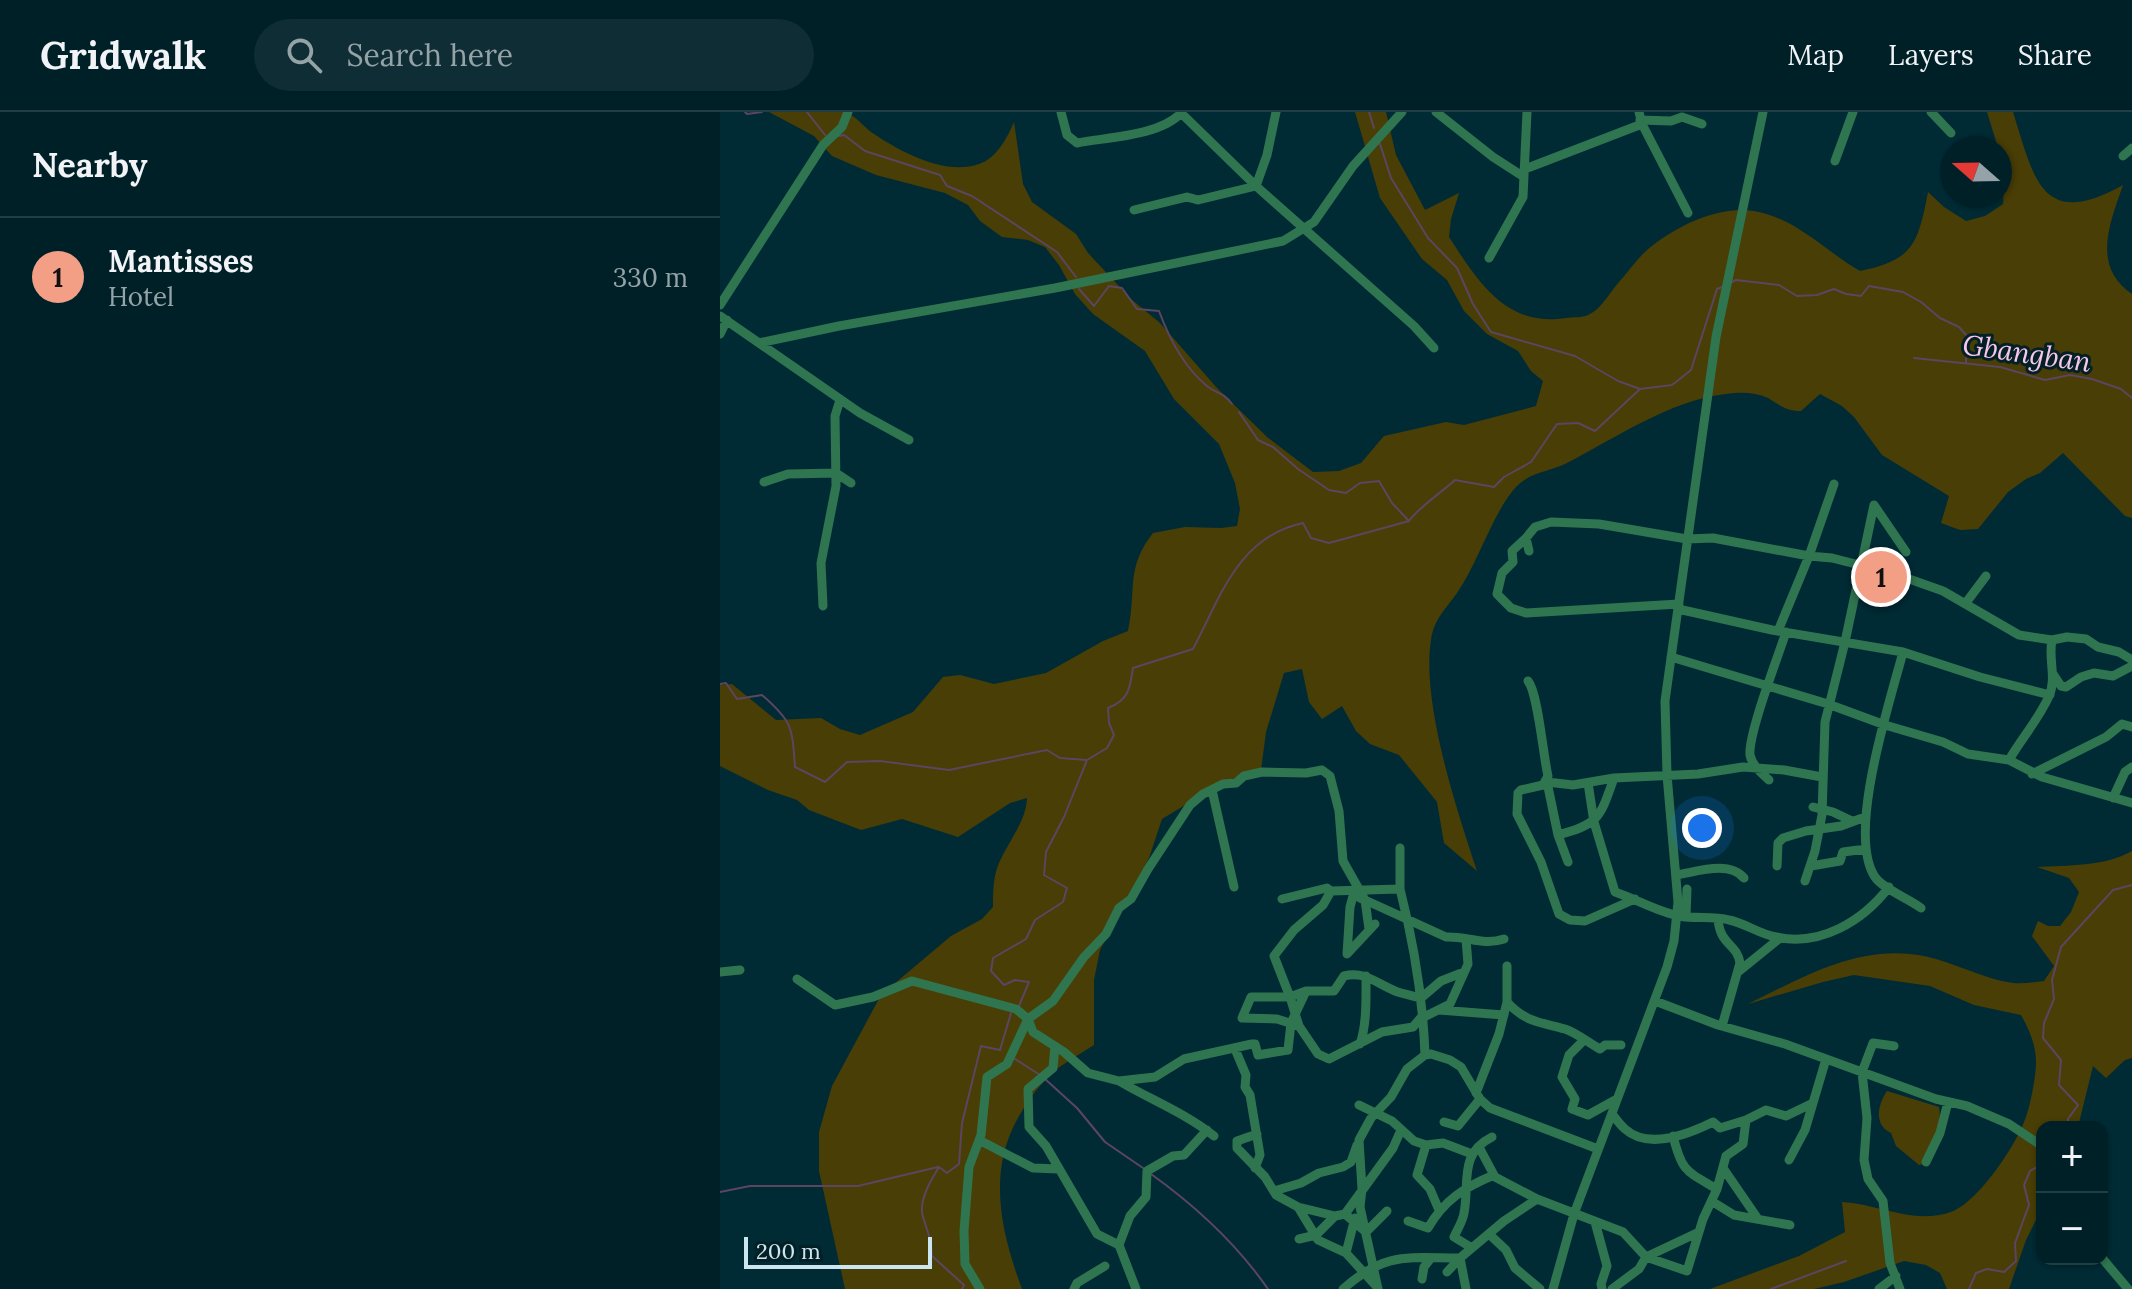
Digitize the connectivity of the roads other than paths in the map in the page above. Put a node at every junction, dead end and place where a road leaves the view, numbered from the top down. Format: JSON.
{"nodes":[{"id":1,"x":848,"y":112,"type":"edge"},
{"id":2,"x":1061,"y":112,"type":"edge"},
{"id":3,"x":1181,"y":112,"type":"edge"},
{"id":4,"x":1276,"y":112,"type":"edge"},
{"id":5,"x":1402,"y":112,"type":"edge"},
{"id":6,"x":1436,"y":112,"type":"edge"},
{"id":7,"x":1527,"y":112,"type":"edge"},
{"id":8,"x":1763,"y":112,"type":"edge"},
{"id":9,"x":1853,"y":112,"type":"edge"},
{"id":10,"x":1931,"y":112,"type":"edge"},
{"id":11,"x":1640,"y":119,"type":"edge"},
{"id":12,"x":1702,"y":124,"type":"dead end"},
{"id":13,"x":1951,"y":133,"type":"dead end"},
{"id":14,"x":2132,"y":148,"type":"edge"},
{"id":15,"x":2123,"y":156,"type":"dead end"},
{"id":16,"x":1835,"y":161,"type":"dead end"},
{"id":17,"x":1524,"y":173,"type":"junction"},
{"id":18,"x":1256,"y":186,"type":"junction"},
{"id":19,"x":1134,"y":210,"type":"dead end"},
{"id":20,"x":1688,"y":213,"type":"dead end"},
{"id":21,"x":1305,"y":230,"type":"junction"},
{"id":22,"x":1489,"y":258,"type":"dead end"},
{"id":23,"x":720,"y":305,"type":"edge"},
{"id":24,"x":724,"y":318,"type":"edge"},
{"id":25,"x":720,"y":334,"type":"edge"},
{"id":26,"x":759,"y":343,"type":"junction"},
{"id":27,"x":1434,"y":348,"type":"dead end"},
{"id":28,"x":840,"y":400,"type":"junction"},
{"id":29,"x":909,"y":440,"type":"dead end"},
{"id":30,"x":836,"y":473,"type":"junction"},
{"id":31,"x":764,"y":482,"type":"dead end"},
{"id":32,"x":851,"y":483,"type":"dead end"},
{"id":33,"x":1834,"y":484,"type":"dead end"},
{"id":34,"x":1526,"y":538,"type":"junction"},
{"id":35,"x":1687,"y":539,"type":"junction"},
{"id":36,"x":1529,"y":551,"type":"dead end"},
{"id":37,"x":1906,"y":552,"type":"dead end"},
{"id":38,"x":1809,"y":556,"type":"junction"},
{"id":39,"x":1862,"y":565,"type":"junction"},
{"id":40,"x":1986,"y":576,"type":"dead end"},
{"id":41,"x":1965,"y":604,"type":"junction"},
{"id":42,"x":823,"y":606,"type":"dead end"},
{"id":43,"x":1679,"y":606,"type":"junction"},
{"id":44,"x":1782,"y":632,"type":"junction"},
{"id":45,"x":2052,"y":640,"type":"junction"},
{"id":46,"x":1845,"y":642,"type":"junction"},
{"id":47,"x":1903,"y":652,"type":"junction"},
{"id":48,"x":1671,"y":657,"type":"junction"},
{"id":49,"x":2132,"y":663,"type":"edge"},
{"id":50,"x":2053,"y":674,"type":"junction"},
{"id":51,"x":1528,"y":681,"type":"dead end"},
{"id":52,"x":1768,"y":688,"type":"junction"},
{"id":53,"x":2050,"y":695,"type":"junction"},
{"id":54,"x":1828,"y":704,"type":"junction"},
{"id":55,"x":1885,"y":725,"type":"junction"},
{"id":56,"x":2132,"y":727,"type":"edge"},
{"id":57,"x":1750,"y":752,"type":"junction"},
{"id":58,"x":2009,"y":760,"type":"junction"},
{"id":59,"x":2132,"y":767,"type":"edge"},
{"id":60,"x":1737,"y":768,"type":"junction"},
{"id":61,"x":1758,"y":769,"type":"junction"},
{"id":62,"x":2032,"y":774,"type":"junction"},
{"id":63,"x":1667,"y":775,"type":"junction"},
{"id":64,"x":1822,"y":777,"type":"junction"},
{"id":65,"x":1614,"y":778,"type":"junction"},
{"id":66,"x":1769,"y":780,"type":"dead end"},
{"id":67,"x":1547,"y":782,"type":"junction"},
{"id":68,"x":1588,"y":783,"type":"junction"},
{"id":69,"x":1212,"y":790,"type":"junction"},
{"id":70,"x":2113,"y":798,"type":"junction"},
{"id":71,"x":2132,"y":803,"type":"edge"},
{"id":72,"x":1818,"y":809,"type":"junction"},
{"id":73,"x":1865,"y":817,"type":"junction"},
{"id":74,"x":1852,"y":821,"type":"junction"},
{"id":75,"x":1594,"y":822,"type":"junction"},
{"id":76,"x":1819,"y":830,"type":"junction"},
{"id":77,"x":1558,"y":835,"type":"junction"},
{"id":78,"x":1400,"y":848,"type":"dead end"},
{"id":79,"x":1866,"y":849,"type":"junction"},
{"id":80,"x":1568,"y":862,"type":"dead end"},
{"id":81,"x":1777,"y":866,"type":"dead end"},
{"id":82,"x":1811,"y":866,"type":"junction"},
{"id":83,"x":1676,"y":875,"type":"junction"},
{"id":84,"x":1744,"y":878,"type":"dead end"},
{"id":85,"x":1805,"y":881,"type":"dead end"},
{"id":86,"x":1234,"y":887,"type":"dead end"},
{"id":87,"x":1889,"y":887,"type":"junction"},
{"id":88,"x":1400,"y":889,"type":"junction"},
{"id":89,"x":1687,"y":889,"type":"dead end"},
{"id":90,"x":1335,"y":890,"type":"junction"},
{"id":91,"x":1355,"y":891,"type":"junction"},
{"id":92,"x":1282,"y":899,"type":"dead end"},
{"id":93,"x":1635,"y":899,"type":"junction"},
{"id":94,"x":1365,"y":900,"type":"junction"},
{"id":95,"x":1921,"y":908,"type":"dead end"},
{"id":96,"x":1682,"y":916,"type":"junction"},
{"id":97,"x":1718,"y":919,"type":"junction"},
{"id":98,"x":1408,"y":920,"type":"junction"},
{"id":99,"x":1780,"y":938,"type":"junction"},
{"id":100,"x":1466,"y":939,"type":"junction"},
{"id":101,"x":1504,"y":939,"type":"dead end"},
{"id":102,"x":1507,"y":966,"type":"dead end"},
{"id":103,"x":740,"y":970,"type":"dead end"},
{"id":104,"x":720,"y":972,"type":"edge"},
{"id":105,"x":1464,"y":972,"type":"junction"},
{"id":106,"x":1738,"y":972,"type":"junction"},
{"id":107,"x":1366,"y":976,"type":"junction"},
{"id":108,"x":797,"y":979,"type":"dead end"},
{"id":109,"x":1306,"y":991,"type":"junction"},
{"id":110,"x":1290,"y":997,"type":"junction"},
{"id":111,"x":1421,"y":998,"type":"junction"},
{"id":112,"x":1655,"y":1001,"type":"junction"},
{"id":113,"x":1507,"y":1002,"type":"junction"},
{"id":114,"x":1438,"y":1010,"type":"junction"},
{"id":115,"x":1424,"y":1015,"type":"junction"},
{"id":116,"x":1504,"y":1015,"type":"junction"},
{"id":117,"x":1028,"y":1019,"type":"junction"},
{"id":118,"x":1295,"y":1022,"type":"junction"},
{"id":119,"x":1722,"y":1026,"type":"junction"},
{"id":120,"x":1404,"y":1029,"type":"junction"},
{"id":121,"x":1584,"y":1040,"type":"junction"},
{"id":122,"x":1360,"y":1044,"type":"junction"},
{"id":123,"x":1621,"y":1045,"type":"dead end"},
{"id":124,"x":1055,"y":1046,"type":"junction"},
{"id":125,"x":1894,"y":1046,"type":"dead end"},
{"id":126,"x":1235,"y":1049,"type":"junction"},
{"id":127,"x":1425,"y":1051,"type":"junction"},
{"id":128,"x":1826,"y":1059,"type":"junction"},
{"id":129,"x":1862,"y":1072,"type":"junction"},
{"id":130,"x":1119,"y":1081,"type":"junction"},
{"id":131,"x":1478,"y":1096,"type":"junction"},
{"id":132,"x":1617,"y":1099,"type":"junction"},
{"id":133,"x":1948,"y":1102,"type":"junction"},
{"id":134,"x":1813,"y":1103,"type":"junction"},
{"id":135,"x":1359,"y":1105,"type":"dead end"},
{"id":136,"x":1376,"y":1112,"type":"junction"},
{"id":137,"x":1612,"y":1114,"type":"junction"},
{"id":138,"x":1746,"y":1120,"type":"junction"},
{"id":139,"x":1444,"y":1122,"type":"dead end"},
{"id":140,"x":1401,"y":1130,"type":"junction"},
{"id":141,"x":1257,"y":1134,"type":"junction"},
{"id":142,"x":1673,"y":1136,"type":"junction"},
{"id":143,"x":1492,"y":1137,"type":"dead end"},
{"id":144,"x":979,"y":1140,"type":"junction"},
{"id":145,"x":1359,"y":1140,"type":"junction"},
{"id":146,"x":2036,"y":1142,"type":"edge"},
{"id":147,"x":1426,"y":1145,"type":"junction"},
{"id":148,"x":1598,"y":1149,"type":"junction"},
{"id":149,"x":1476,"y":1150,"type":"junction"},
{"id":150,"x":1789,"y":1160,"type":"dead end"},
{"id":151,"x":1926,"y":1162,"type":"dead end"},
{"id":152,"x":1255,"y":1168,"type":"junction"},
{"id":153,"x":1723,"y":1168,"type":"junction"},
{"id":154,"x":1059,"y":1169,"type":"junction"},
{"id":155,"x":1494,"y":1175,"type":"junction"},
{"id":156,"x":1465,"y":1187,"type":"junction"},
{"id":157,"x":1362,"y":1189,"type":"junction"},
{"id":158,"x":1717,"y":1189,"type":"junction"},
{"id":159,"x":1274,"y":1191,"type":"junction"},
{"id":160,"x":1537,"y":1199,"type":"junction"},
{"id":161,"x":1713,"y":1202,"type":"junction"},
{"id":162,"x":1361,"y":1205,"type":"junction"},
{"id":163,"x":1298,"y":1207,"type":"junction"},
{"id":164,"x":1439,"y":1210,"type":"junction"},
{"id":165,"x":1387,"y":1211,"type":"dead end"},
{"id":166,"x":1574,"y":1214,"type":"junction"},
{"id":167,"x":1345,"y":1217,"type":"junction"},
{"id":168,"x":1758,"y":1219,"type":"junction"},
{"id":169,"x":1408,"y":1221,"type":"dead end"},
{"id":170,"x":1595,"y":1222,"type":"junction"},
{"id":171,"x":1790,"y":1225,"type":"dead end"},
{"id":172,"x":1366,"y":1232,"type":"junction"},
{"id":173,"x":1699,"y":1232,"type":"junction"},
{"id":174,"x":1489,"y":1234,"type":"junction"},
{"id":175,"x":1316,"y":1235,"type":"junction"},
{"id":176,"x":1299,"y":1239,"type":"dead end"},
{"id":177,"x":1119,"y":1245,"type":"junction"},
{"id":178,"x":1472,"y":1248,"type":"junction"},
{"id":179,"x":1346,"y":1253,"type":"junction"},
{"id":180,"x":1646,"y":1257,"type":"junction"},
{"id":181,"x":1431,"y":1258,"type":"junction"},
{"id":182,"x":1460,"y":1258,"type":"junction"},
{"id":183,"x":2108,"y":1265,"type":"edge"},
{"id":184,"x":1105,"y":1266,"type":"dead end"},
{"id":185,"x":1375,"y":1267,"type":"junction"},
{"id":186,"x":1364,"y":1272,"type":"junction"},
{"id":187,"x":1447,"y":1272,"type":"dead end"},
{"id":188,"x":1896,"y":1276,"type":"junction"},
{"id":189,"x":1422,"y":1279,"type":"dead end"},
{"id":190,"x":982,"y":1288,"type":"edge"},
{"id":191,"x":1074,"y":1289,"type":"edge"},
{"id":192,"x":1136,"y":1289,"type":"edge"},
{"id":193,"x":1343,"y":1289,"type":"edge"},
{"id":194,"x":1378,"y":1289,"type":"edge"},
{"id":195,"x":1466,"y":1289,"type":"edge"},
{"id":196,"x":1540,"y":1289,"type":"edge"},
{"id":197,"x":1553,"y":1289,"type":"edge"},
{"id":198,"x":1602,"y":1289,"type":"edge"},
{"id":199,"x":1612,"y":1289,"type":"edge"},
{"id":200,"x":1879,"y":1289,"type":"edge"},
{"id":201,"x":1900,"y":1289,"type":"edge"},
{"id":202,"x":2128,"y":1289,"type":"edge"}],
"edges":[{"from":1,"to":23,"type":"street"},
{"from":2,"to":3,"type":"street"},
{"from":3,"to":18,"type":"street"},
{"from":4,"to":18,"type":"street"},
{"from":5,"to":21,"type":"street"},
{"from":6,"to":17,"type":"street"},
{"from":7,"to":17,"type":"street"},
{"from":8,"to":35,"type":"street"},
{"from":9,"to":16,"type":"street"},
{"from":10,"to":13,"type":"street"},
{"from":11,"to":12,"type":"street"},
{"from":11,"to":17,"type":"street"},
{"from":11,"to":20,"type":"street"},
{"from":14,"to":15,"type":"street"},
{"from":17,"to":22,"type":"street"},
{"from":18,"to":19,"type":"street"},
{"from":18,"to":21,"type":"street"},
{"from":21,"to":26,"type":"street"},
{"from":21,"to":27,"type":"street"},
{"from":24,"to":25,"type":"street"},
{"from":24,"to":26,"type":"street"},
{"from":26,"to":28,"type":"street"},
{"from":28,"to":29,"type":"street"},
{"from":28,"to":30,"type":"street"},
{"from":30,"to":31,"type":"street"},
{"from":30,"to":32,"type":"street"},
{"from":30,"to":42,"type":"street"},
{"from":33,"to":38,"type":"street"},
{"from":34,"to":35,"type":"street"},
{"from":34,"to":36,"type":"street"},
{"from":34,"to":43,"type":"street"},
{"from":35,"to":38,"type":"street"},
{"from":35,"to":43,"type":"street"},
{"from":37,"to":39,"type":"street"},
{"from":38,"to":39,"type":"street"},
{"from":38,"to":44,"type":"street"},
{"from":39,"to":41,"type":"street"},
{"from":39,"to":46,"type":"street"},
{"from":40,"to":41,"type":"street"},
{"from":41,"to":45,"type":"street"},
{"from":43,"to":44,"type":"street"},
{"from":43,"to":48,"type":"street"},
{"from":44,"to":46,"type":"street"},
{"from":44,"to":52,"type":"street"},
{"from":45,"to":49,"type":"street"},
{"from":45,"to":50,"type":"street"},
{"from":46,"to":47,"type":"street"},
{"from":46,"to":54,"type":"street"},
{"from":47,"to":53,"type":"street"},
{"from":47,"to":55,"type":"street"},
{"from":48,"to":52,"type":"street"},
{"from":48,"to":63,"type":"street"},
{"from":49,"to":50,"type":"street"},
{"from":50,"to":53,"type":"street"},
{"from":51,"to":67,"type":"street"},
{"from":52,"to":54,"type":"street"},
{"from":52,"to":57,"type":"street"},
{"from":53,"to":58,"type":"street"},
{"from":54,"to":55,"type":"street"},
{"from":54,"to":64,"type":"street"},
{"from":55,"to":58,"type":"street"},
{"from":55,"to":73,"type":"street"},
{"from":56,"to":62,"type":"street"},
{"from":57,"to":60,"type":"street"},
{"from":57,"to":61,"type":"street"},
{"from":58,"to":62,"type":"street"},
{"from":59,"to":70,"type":"street"},
{"from":60,"to":61,"type":"street"},
{"from":60,"to":63,"type":"street"},
{"from":61,"to":64,"type":"street"},
{"from":61,"to":66,"type":"street"},
{"from":62,"to":70,"type":"street"},
{"from":63,"to":65,"type":"street"},
{"from":63,"to":83,"type":"street"},
{"from":64,"to":72,"type":"street"},
{"from":65,"to":68,"type":"street"},
{"from":65,"to":75,"type":"street"},
{"from":67,"to":68,"type":"street"},
{"from":67,"to":77,"type":"street"},
{"from":67,"to":93,"type":"street"},
{"from":68,"to":75,"type":"street"},
{"from":69,"to":86,"type":"street"},
{"from":69,"to":91,"type":"street"},
{"from":69,"to":117,"type":"street"},
{"from":70,"to":71,"type":"street"},
{"from":72,"to":74,"type":"street"},
{"from":72,"to":76,"type":"street"},
{"from":73,"to":74,"type":"street"},
{"from":73,"to":79,"type":"street"},
{"from":74,"to":76,"type":"street"},
{"from":75,"to":77,"type":"street"},
{"from":75,"to":93,"type":"street"},
{"from":76,"to":81,"type":"street"},
{"from":76,"to":82,"type":"street"},
{"from":77,"to":80,"type":"street"},
{"from":78,"to":88,"type":"street"},
{"from":79,"to":82,"type":"street"},
{"from":79,"to":87,"type":"street"},
{"from":82,"to":85,"type":"street"},
{"from":83,"to":84,"type":"street"},
{"from":83,"to":96,"type":"street"},
{"from":87,"to":95,"type":"street"},
{"from":87,"to":99,"type":"street"},
{"from":88,"to":91,"type":"street"},
{"from":88,"to":98,"type":"street"},
{"from":89,"to":96,"type":"street"},
{"from":90,"to":91,"type":"street"},
{"from":90,"to":92,"type":"street"},
{"from":90,"to":110,"type":"street"},
{"from":91,"to":94,"type":"street"},
{"from":91,"to":94,"type":"street"},
{"from":93,"to":96,"type":"street"},
{"from":94,"to":98,"type":"street"},
{"from":96,"to":97,"type":"street"},
{"from":96,"to":112,"type":"street"},
{"from":97,"to":99,"type":"street"},
{"from":97,"to":106,"type":"street"},
{"from":98,"to":100,"type":"street"},
{"from":98,"to":111,"type":"street"},
{"from":99,"to":106,"type":"street"},
{"from":100,"to":101,"type":"street"},
{"from":100,"to":105,"type":"street"},
{"from":102,"to":113,"type":"street"},
{"from":103,"to":104,"type":"street"},
{"from":105,"to":111,"type":"street"},
{"from":105,"to":114,"type":"street"},
{"from":106,"to":119,"type":"street"},
{"from":107,"to":109,"type":"street"},
{"from":107,"to":111,"type":"street"},
{"from":107,"to":122,"type":"street"},
{"from":108,"to":117,"type":"street"},
{"from":109,"to":110,"type":"street"},
{"from":109,"to":118,"type":"street"},
{"from":110,"to":118,"type":"street"},
{"from":110,"to":118,"type":"street"},
{"from":111,"to":115,"type":"street"},
{"from":112,"to":119,"type":"street"},
{"from":112,"to":132,"type":"street"},
{"from":113,"to":116,"type":"street"},
{"from":113,"to":121,"type":"street"},
{"from":114,"to":115,"type":"street"},
{"from":114,"to":116,"type":"street"},
{"from":115,"to":120,"type":"street"},
{"from":115,"to":127,"type":"street"},
{"from":116,"to":131,"type":"street"},
{"from":117,"to":124,"type":"street"},
{"from":117,"to":144,"type":"street"},
{"from":118,"to":122,"type":"street"},
{"from":118,"to":126,"type":"street"},
{"from":119,"to":128,"type":"street"},
{"from":120,"to":122,"type":"street"},
{"from":120,"to":127,"type":"street"},
{"from":121,"to":123,"type":"street"},
{"from":121,"to":132,"type":"street"},
{"from":124,"to":130,"type":"street"},
{"from":124,"to":154,"type":"street"},
{"from":125,"to":129,"type":"street"},
{"from":126,"to":130,"type":"street"},
{"from":126,"to":141,"type":"street"},
{"from":127,"to":131,"type":"street"},
{"from":127,"to":136,"type":"street"},
{"from":128,"to":129,"type":"street"},
{"from":128,"to":134,"type":"street"},
{"from":129,"to":133,"type":"street"},
{"from":129,"to":188,"type":"street"},
{"from":130,"to":177,"type":"street"},
{"from":131,"to":139,"type":"street"},
{"from":131,"to":148,"type":"street"},
{"from":132,"to":137,"type":"street"},
{"from":133,"to":146,"type":"street"},
{"from":133,"to":151,"type":"street"},
{"from":134,"to":138,"type":"street"},
{"from":134,"to":150,"type":"street"},
{"from":135,"to":136,"type":"street"},
{"from":136,"to":140,"type":"street"},
{"from":136,"to":145,"type":"street"},
{"from":137,"to":142,"type":"street"},
{"from":137,"to":148,"type":"street"},
{"from":138,"to":142,"type":"street"},
{"from":138,"to":153,"type":"street"},
{"from":140,"to":147,"type":"street"},
{"from":140,"to":157,"type":"street"},
{"from":141,"to":152,"type":"street"},
{"from":141,"to":152,"type":"street"},
{"from":142,"to":158,"type":"street"},
{"from":143,"to":149,"type":"street"},
{"from":144,"to":154,"type":"street"},
{"from":144,"to":190,"type":"street"},
{"from":145,"to":157,"type":"street"},
{"from":145,"to":159,"type":"street"},
{"from":147,"to":149,"type":"street"},
{"from":147,"to":164,"type":"street"},
{"from":148,"to":166,"type":"street"},
{"from":149,"to":155,"type":"street"},
{"from":149,"to":156,"type":"street"},
{"from":152,"to":159,"type":"street"},
{"from":153,"to":158,"type":"street"},
{"from":153,"to":168,"type":"street"},
{"from":154,"to":177,"type":"street"},
{"from":155,"to":156,"type":"street"},
{"from":155,"to":160,"type":"street"},
{"from":156,"to":164,"type":"street"},
{"from":156,"to":178,"type":"street"},
{"from":157,"to":162,"type":"street"},
{"from":157,"to":167,"type":"street"},
{"from":158,"to":161,"type":"street"},
{"from":159,"to":163,"type":"street"},
{"from":160,"to":166,"type":"street"},
{"from":160,"to":174,"type":"street"},
{"from":161,"to":168,"type":"street"},
{"from":161,"to":173,"type":"street"},
{"from":162,"to":167,"type":"street"},
{"from":162,"to":172,"type":"street"},
{"from":163,"to":167,"type":"street"},
{"from":163,"to":175,"type":"street"},
{"from":164,"to":169,"type":"street"},
{"from":165,"to":172,"type":"street"},
{"from":166,"to":170,"type":"street"},
{"from":166,"to":197,"type":"street"},
{"from":167,"to":172,"type":"street"},
{"from":167,"to":175,"type":"street"},
{"from":167,"to":179,"type":"street"},
{"from":168,"to":171,"type":"street"},
{"from":170,"to":180,"type":"street"},
{"from":170,"to":198,"type":"street"},
{"from":172,"to":185,"type":"street"},
{"from":173,"to":180,"type":"street"},
{"from":173,"to":180,"type":"street"},
{"from":174,"to":178,"type":"street"},
{"from":174,"to":196,"type":"street"},
{"from":175,"to":176,"type":"street"},
{"from":175,"to":179,"type":"street"},
{"from":177,"to":192,"type":"street"},
{"from":178,"to":182,"type":"street"},
{"from":179,"to":186,"type":"street"},
{"from":180,"to":199,"type":"street"},
{"from":181,"to":182,"type":"street"},
{"from":181,"to":185,"type":"street"},
{"from":181,"to":189,"type":"street"},
{"from":182,"to":187,"type":"street"},
{"from":182,"to":195,"type":"street"},
{"from":183,"to":202,"type":"street"},
{"from":184,"to":191,"type":"street"},
{"from":185,"to":186,"type":"street"},
{"from":185,"to":194,"type":"street"},
{"from":186,"to":193,"type":"street"},
{"from":186,"to":194,"type":"street"},
{"from":188,"to":200,"type":"street"},
{"from":188,"to":201,"type":"street"}]}
